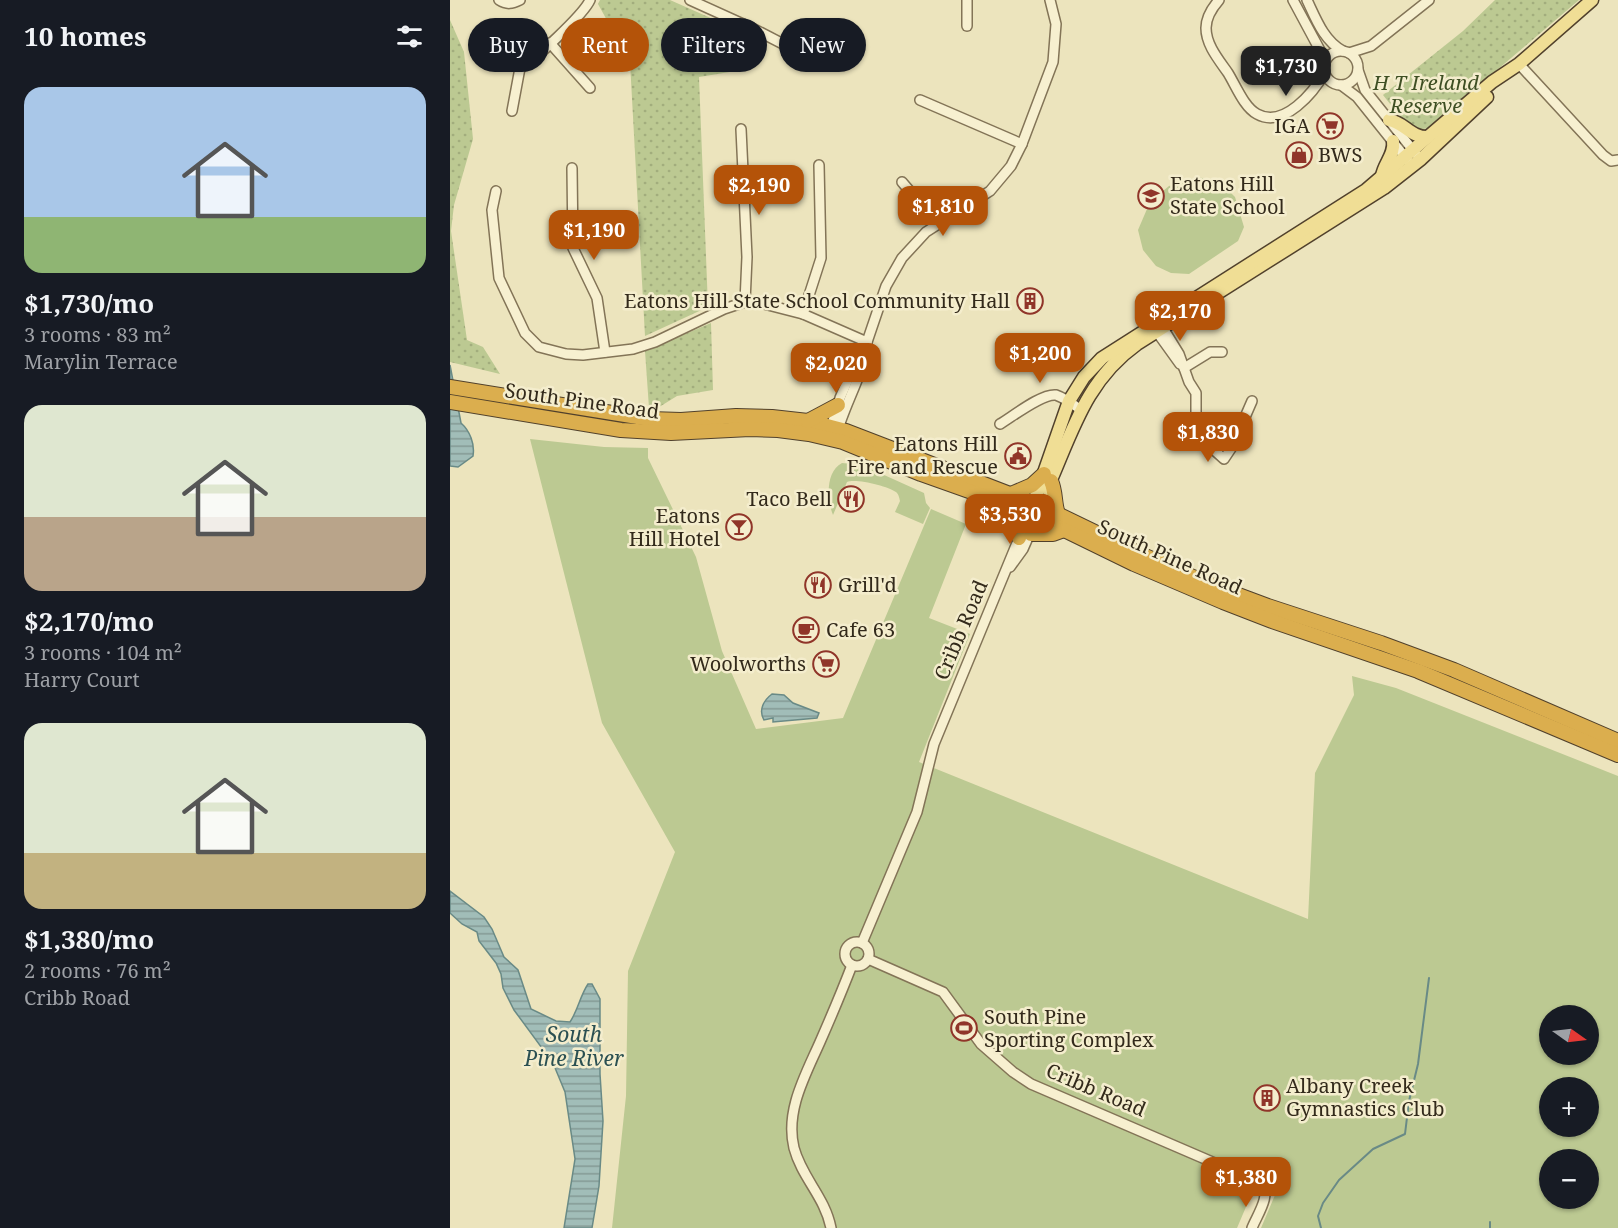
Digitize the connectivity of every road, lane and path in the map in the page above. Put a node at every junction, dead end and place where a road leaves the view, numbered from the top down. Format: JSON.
{"nodes":[{"id":1,"x":499,"y":0,"type":"edge"},
{"id":2,"x":520,"y":0,"type":"edge"},
{"id":3,"x":590,"y":0,"type":"edge"},
{"id":4,"x":690,"y":0,"type":"edge"},
{"id":5,"x":967,"y":0,"type":"edge"},
{"id":6,"x":1050,"y":0,"type":"edge"},
{"id":7,"x":1219,"y":0,"type":"edge"},
{"id":8,"x":1293,"y":0,"type":"edge"},
{"id":9,"x":1307,"y":0,"type":"edge"},
{"id":10,"x":1428,"y":0,"type":"edge"},
{"id":11,"x":1592,"y":0,"type":"edge"},
{"id":12,"x":967,"y":26,"type":"dead end"},
{"id":13,"x":779,"y":42,"type":"edge"},
{"id":14,"x":550,"y":43,"type":"joint"},
{"id":15,"x":1371,"y":46,"type":"junction"},
{"id":16,"x":1346,"y":52,"type":"junction"},
{"id":17,"x":1519,"y":64,"type":"junction"},
{"id":18,"x":1325,"y":68,"type":"junction"},
{"id":19,"x":1358,"y":68,"type":"junction"},
{"id":20,"x":519,"y":72,"type":"edge"},
{"id":21,"x":1338,"y":84,"type":"junction"},
{"id":22,"x":590,"y":88,"type":"dead end"},
{"id":23,"x":1312,"y":93,"type":"junction"},
{"id":24,"x":920,"y":100,"type":"dead end"},
{"id":25,"x":512,"y":111,"type":"dead end"},
{"id":26,"x":1389,"y":120,"type":"junction"},
{"id":27,"x":741,"y":129,"type":"dead end"},
{"id":28,"x":1428,"y":137,"type":"junction"},
{"id":29,"x":1393,"y":141,"type":"junction"},
{"id":30,"x":1022,"y":144,"type":"junction"},
{"id":31,"x":1412,"y":158,"type":"junction"},
{"id":32,"x":1618,"y":160,"type":"edge"},
{"id":33,"x":819,"y":165,"type":"dead end"},
{"id":34,"x":572,"y":168,"type":"dead end"},
{"id":35,"x":1382,"y":177,"type":"junction"},
{"id":36,"x":902,"y":182,"type":"dead end"},
{"id":37,"x":496,"y":191,"type":"dead end"},
{"id":38,"x":597,"y":224,"type":"dead end"},
{"id":39,"x":938,"y":224,"type":"junction"},
{"id":40,"x":572,"y":227,"type":"junction"},
{"id":41,"x":745,"y":302,"type":"junction"},
{"id":42,"x":803,"y":314,"type":"junction"},
{"id":43,"x":1160,"y":330,"type":"junction"},
{"id":44,"x":867,"y":342,"type":"junction"},
{"id":45,"x":605,"y":352,"type":"junction"},
{"id":46,"x":1222,"y":352,"type":"dead end"},
{"id":47,"x":1184,"y":368,"type":"junction"},
{"id":48,"x":450,"y":387,"type":"edge"},
{"id":49,"x":1070,"y":401,"type":"junction"},
{"id":50,"x":1252,"y":401,"type":"dead end"},
{"id":51,"x":450,"y":402,"type":"edge"},
{"id":52,"x":838,"y":405,"type":"junction"},
{"id":53,"x":1081,"y":410,"type":"junction"},
{"id":54,"x":808,"y":421,"type":"junction"},
{"id":55,"x":1000,"y":424,"type":"dead end"},
{"id":56,"x":833,"y":433,"type":"junction"},
{"id":57,"x":1047,"y":478,"type":"junction"},
{"id":58,"x":1011,"y":494,"type":"junction"},
{"id":59,"x":1015,"y":508,"type":"junction"},
{"id":60,"x":1035,"y":510,"type":"junction"},
{"id":61,"x":1058,"y":514,"type":"junction"},
{"id":62,"x":1064,"y":530,"type":"junction"},
{"id":63,"x":1025,"y":536,"type":"junction"},
{"id":64,"x":1618,"y":741,"type":"edge"},
{"id":65,"x":1618,"y":755,"type":"edge"},
{"id":66,"x":862,"y":943,"type":"junction"},
{"id":67,"x":868,"y":959,"type":"junction"},
{"id":68,"x":852,"y":965,"type":"junction"},
{"id":69,"x":831,"y":1228,"type":"edge"},
{"id":70,"x":1252,"y":1228,"type":"edge"}],
"edges":[{"from":1,"to":2,"type":"street"},
{"from":3,"to":14,"type":"street"},
{"from":4,"to":13,"type":"street"},
{"from":5,"to":12,"type":"street"},
{"from":6,"to":30,"type":"street"},
{"from":7,"to":23,"type":"street"},
{"from":8,"to":18,"type":"street"},
{"from":9,"to":16,"type":"street"},
{"from":10,"to":15,"type":"street"},
{"from":11,"to":17,"type":"main road"},
{"from":14,"to":22,"type":"street"},
{"from":15,"to":16,"type":"street"},
{"from":15,"to":19,"type":"street"},
{"from":16,"to":18,"type":"street"},
{"from":16,"to":19,"type":"street"},
{"from":17,"to":28,"type":"main road"},
{"from":17,"to":31,"type":"main road"},
{"from":17,"to":32,"type":"street"},
{"from":18,"to":21,"type":"street"},
{"from":18,"to":23,"type":"street"},
{"from":19,"to":21,"type":"street"},
{"from":19,"to":26,"type":"street"},
{"from":20,"to":25,"type":"street"},
{"from":21,"to":23,"type":"street"},
{"from":21,"to":29,"type":"street"},
{"from":24,"to":30,"type":"street"},
{"from":26,"to":28,"type":"main road"},
{"from":26,"to":31,"type":"street"},
{"from":27,"to":41,"type":"street"},
{"from":28,"to":31,"type":"main road"},
{"from":29,"to":31,"type":"street"},
{"from":29,"to":35,"type":"main road"},
{"from":30,"to":39,"type":"street"},
{"from":31,"to":35,"type":"main road"},
{"from":31,"to":43,"type":"main road"},
{"from":33,"to":42,"type":"street"},
{"from":34,"to":40,"type":"street"},
{"from":35,"to":49,"type":"main road"},
{"from":36,"to":39,"type":"street"},
{"from":37,"to":45,"type":"street"},
{"from":38,"to":40,"type":"street"},
{"from":39,"to":44,"type":"street"},
{"from":40,"to":45,"type":"street"},
{"from":41,"to":42,"type":"street"},
{"from":41,"to":45,"type":"street"},
{"from":42,"to":44,"type":"street"},
{"from":43,"to":47,"type":"street"},
{"from":43,"to":53,"type":"main road"},
{"from":44,"to":52,"type":"street"},
{"from":44,"to":56,"type":"street"},
{"from":46,"to":47,"type":"street"},
{"from":47,"to":50,"type":"street"},
{"from":48,"to":54,"type":"highway","name":"South Pine Road"},
{"from":49,"to":53,"type":"street"},
{"from":49,"to":55,"type":"street"},
{"from":49,"to":57,"type":"main road"},
{"from":51,"to":56,"type":"highway","name":"South Pine Road"},
{"from":52,"to":54,"type":"highway"},
{"from":52,"to":56,"type":"street"},
{"from":53,"to":57,"type":"main road"},
{"from":54,"to":56,"type":"highway","name":"South Pine Road"},
{"from":56,"to":58,"type":"highway","name":"South Pine Road"},
{"from":56,"to":59,"type":"highway","name":"South Pine Road"},
{"from":57,"to":58,"type":"highway"},
{"from":57,"to":60,"type":"main road"},
{"from":57,"to":61,"type":"highway"},
{"from":58,"to":60,"type":"highway","name":"South Pine Road"},
{"from":59,"to":60,"type":"highway","name":"South Pine Road"},
{"from":59,"to":63,"type":"highway"},
{"from":60,"to":61,"type":"highway","name":"South Pine Road"},
{"from":60,"to":62,"type":"highway","name":"South Pine Road"},
{"from":60,"to":63,"type":"street","name":"Cribb Road"},
{"from":61,"to":64,"type":"highway","name":"South Pine Road"},
{"from":62,"to":63,"type":"highway"},
{"from":62,"to":65,"type":"highway","name":"South Pine Road"},
{"from":63,"to":66,"type":"street","name":"Cribb Road"},
{"from":66,"to":67,"type":"street"},
{"from":66,"to":68,"type":"street"},
{"from":67,"to":68,"type":"street"},
{"from":67,"to":70,"type":"street","name":"Cribb Road"},
{"from":68,"to":69,"type":"street"}]}
